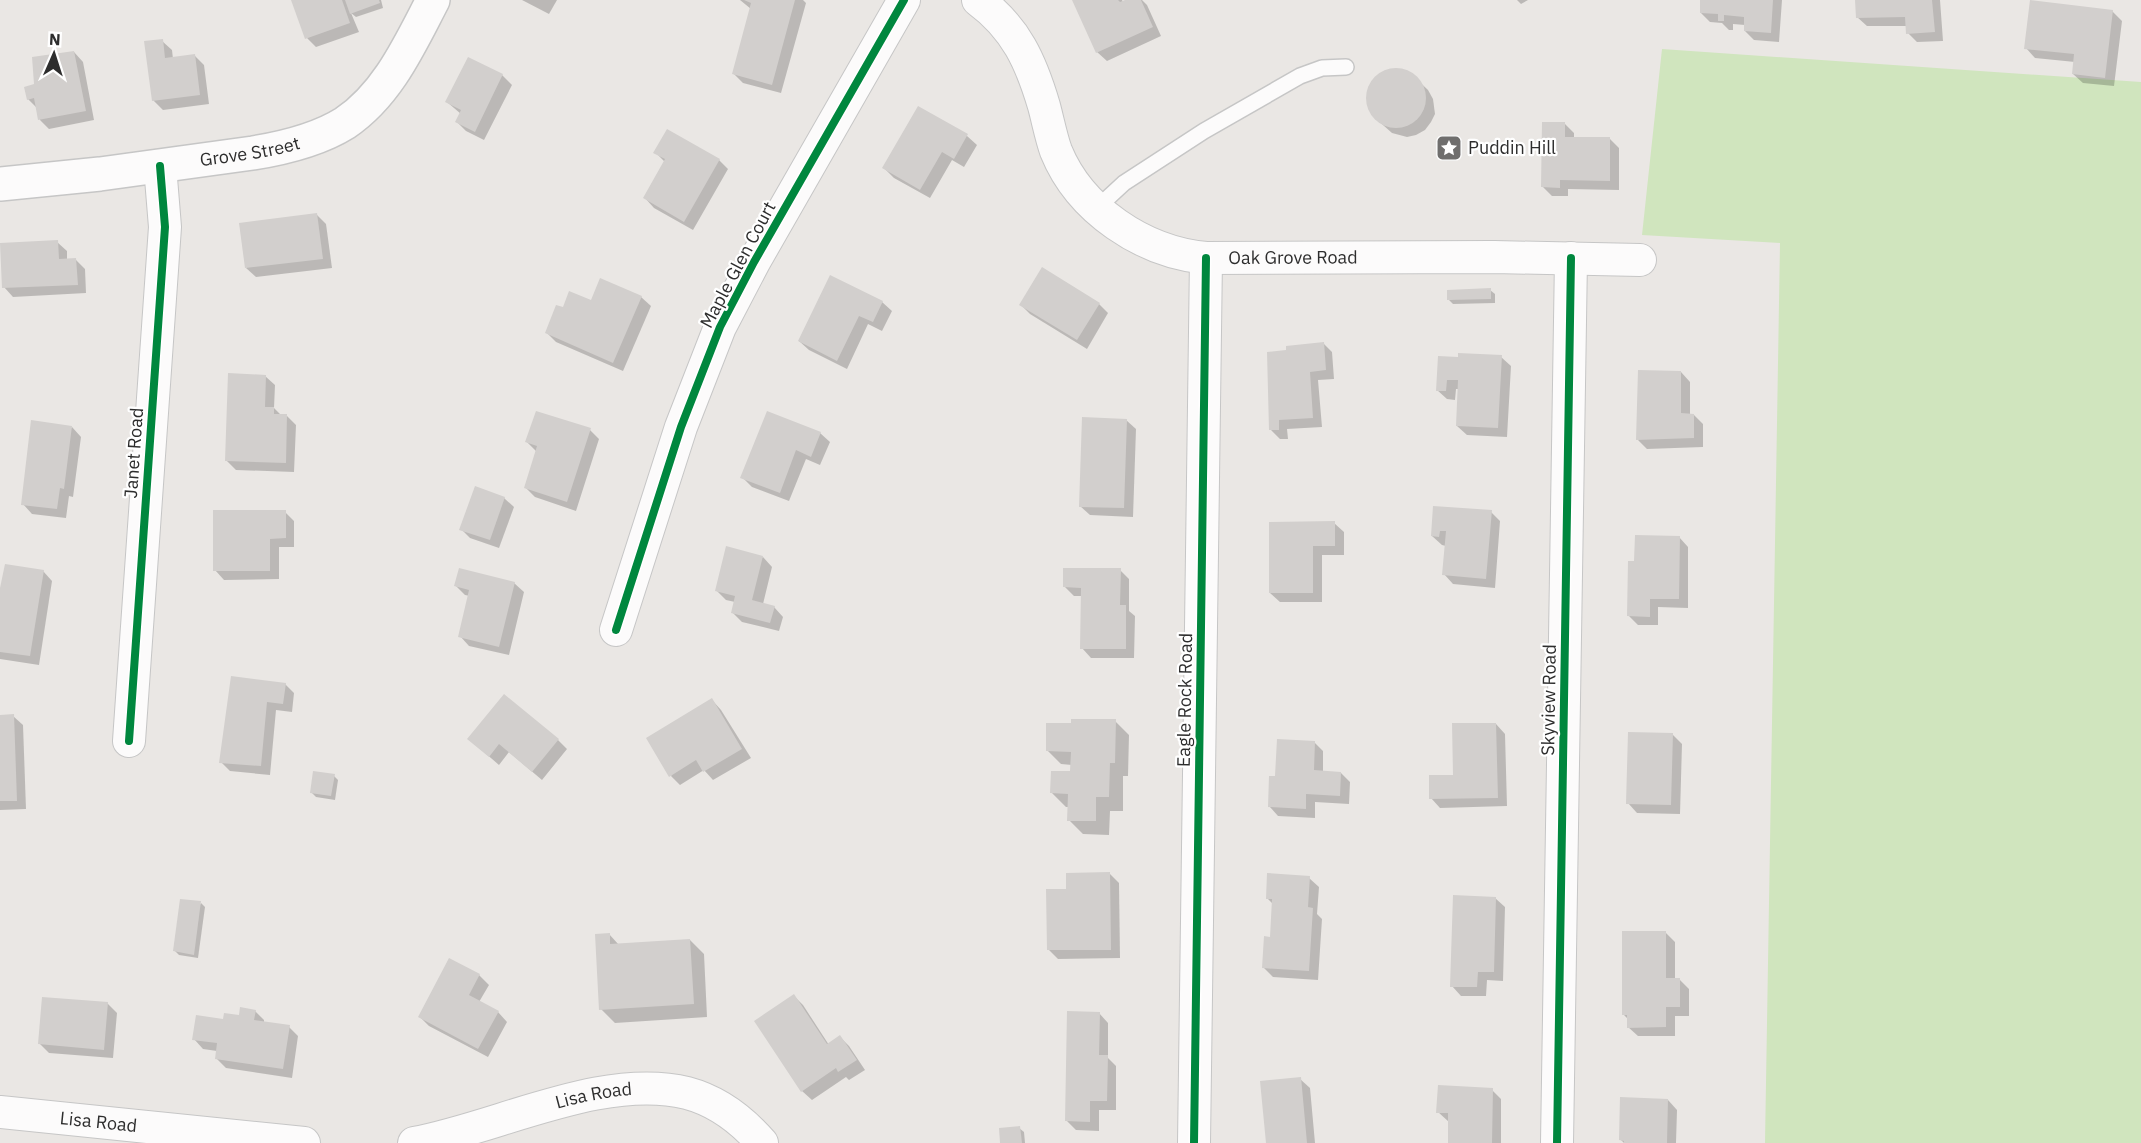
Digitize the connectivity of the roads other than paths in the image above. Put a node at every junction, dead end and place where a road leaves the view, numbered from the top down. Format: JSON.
{"nodes":[{"id":1,"x":433,"y":0,"type":"edge"},
{"id":2,"x":904,"y":0,"type":"edge"},
{"id":3,"x":978,"y":0,"type":"edge"},
{"id":4,"x":1346,"y":67,"type":"dead end"},
{"id":5,"x":160,"y":166,"type":"junction"},
{"id":6,"x":0,"y":184,"type":"edge"},
{"id":7,"x":1097,"y":208,"type":"junction"},
{"id":8,"x":1206,"y":258,"type":"junction"},
{"id":9,"x":1571,"y":258,"type":"junction"},
{"id":10,"x":1640,"y":260,"type":"dead end"},
{"id":11,"x":616,"y":630,"type":"dead end"},
{"id":12,"x":129,"y":741,"type":"dead end"},
{"id":13,"x":0,"y":1112,"type":"edge"},
{"id":14,"x":304,"y":1143,"type":"edge"},
{"id":15,"x":414,"y":1143,"type":"edge"},
{"id":16,"x":762,"y":1143,"type":"edge"},
{"id":17,"x":1194,"y":1143,"type":"edge"},
{"id":18,"x":1557,"y":1143,"type":"edge"}],
"edges":[{"from":1,"to":5,"type":"street","name":"Grove Street"},
{"from":2,"to":11,"type":"street","name":"Maple Glen Court"},
{"from":3,"to":7,"type":"street","name":"Oak Grove Road"},
{"from":4,"to":7,"type":"lane"},
{"from":5,"to":6,"type":"street","name":"Grove Street"},
{"from":5,"to":12,"type":"street","name":"Janet Road"},
{"from":7,"to":8,"type":"street","name":"Oak Grove Road"},
{"from":8,"to":9,"type":"street","name":"Oak Grove Road"},
{"from":8,"to":17,"type":"street","name":"Eagle Rock Road"},
{"from":9,"to":10,"type":"street","name":"Oak Grove Road"},
{"from":9,"to":18,"type":"street","name":"Skyview Road"},
{"from":13,"to":14,"type":"street","name":"Lisa Road"},
{"from":15,"to":16,"type":"street","name":"Lisa Road"}]}
